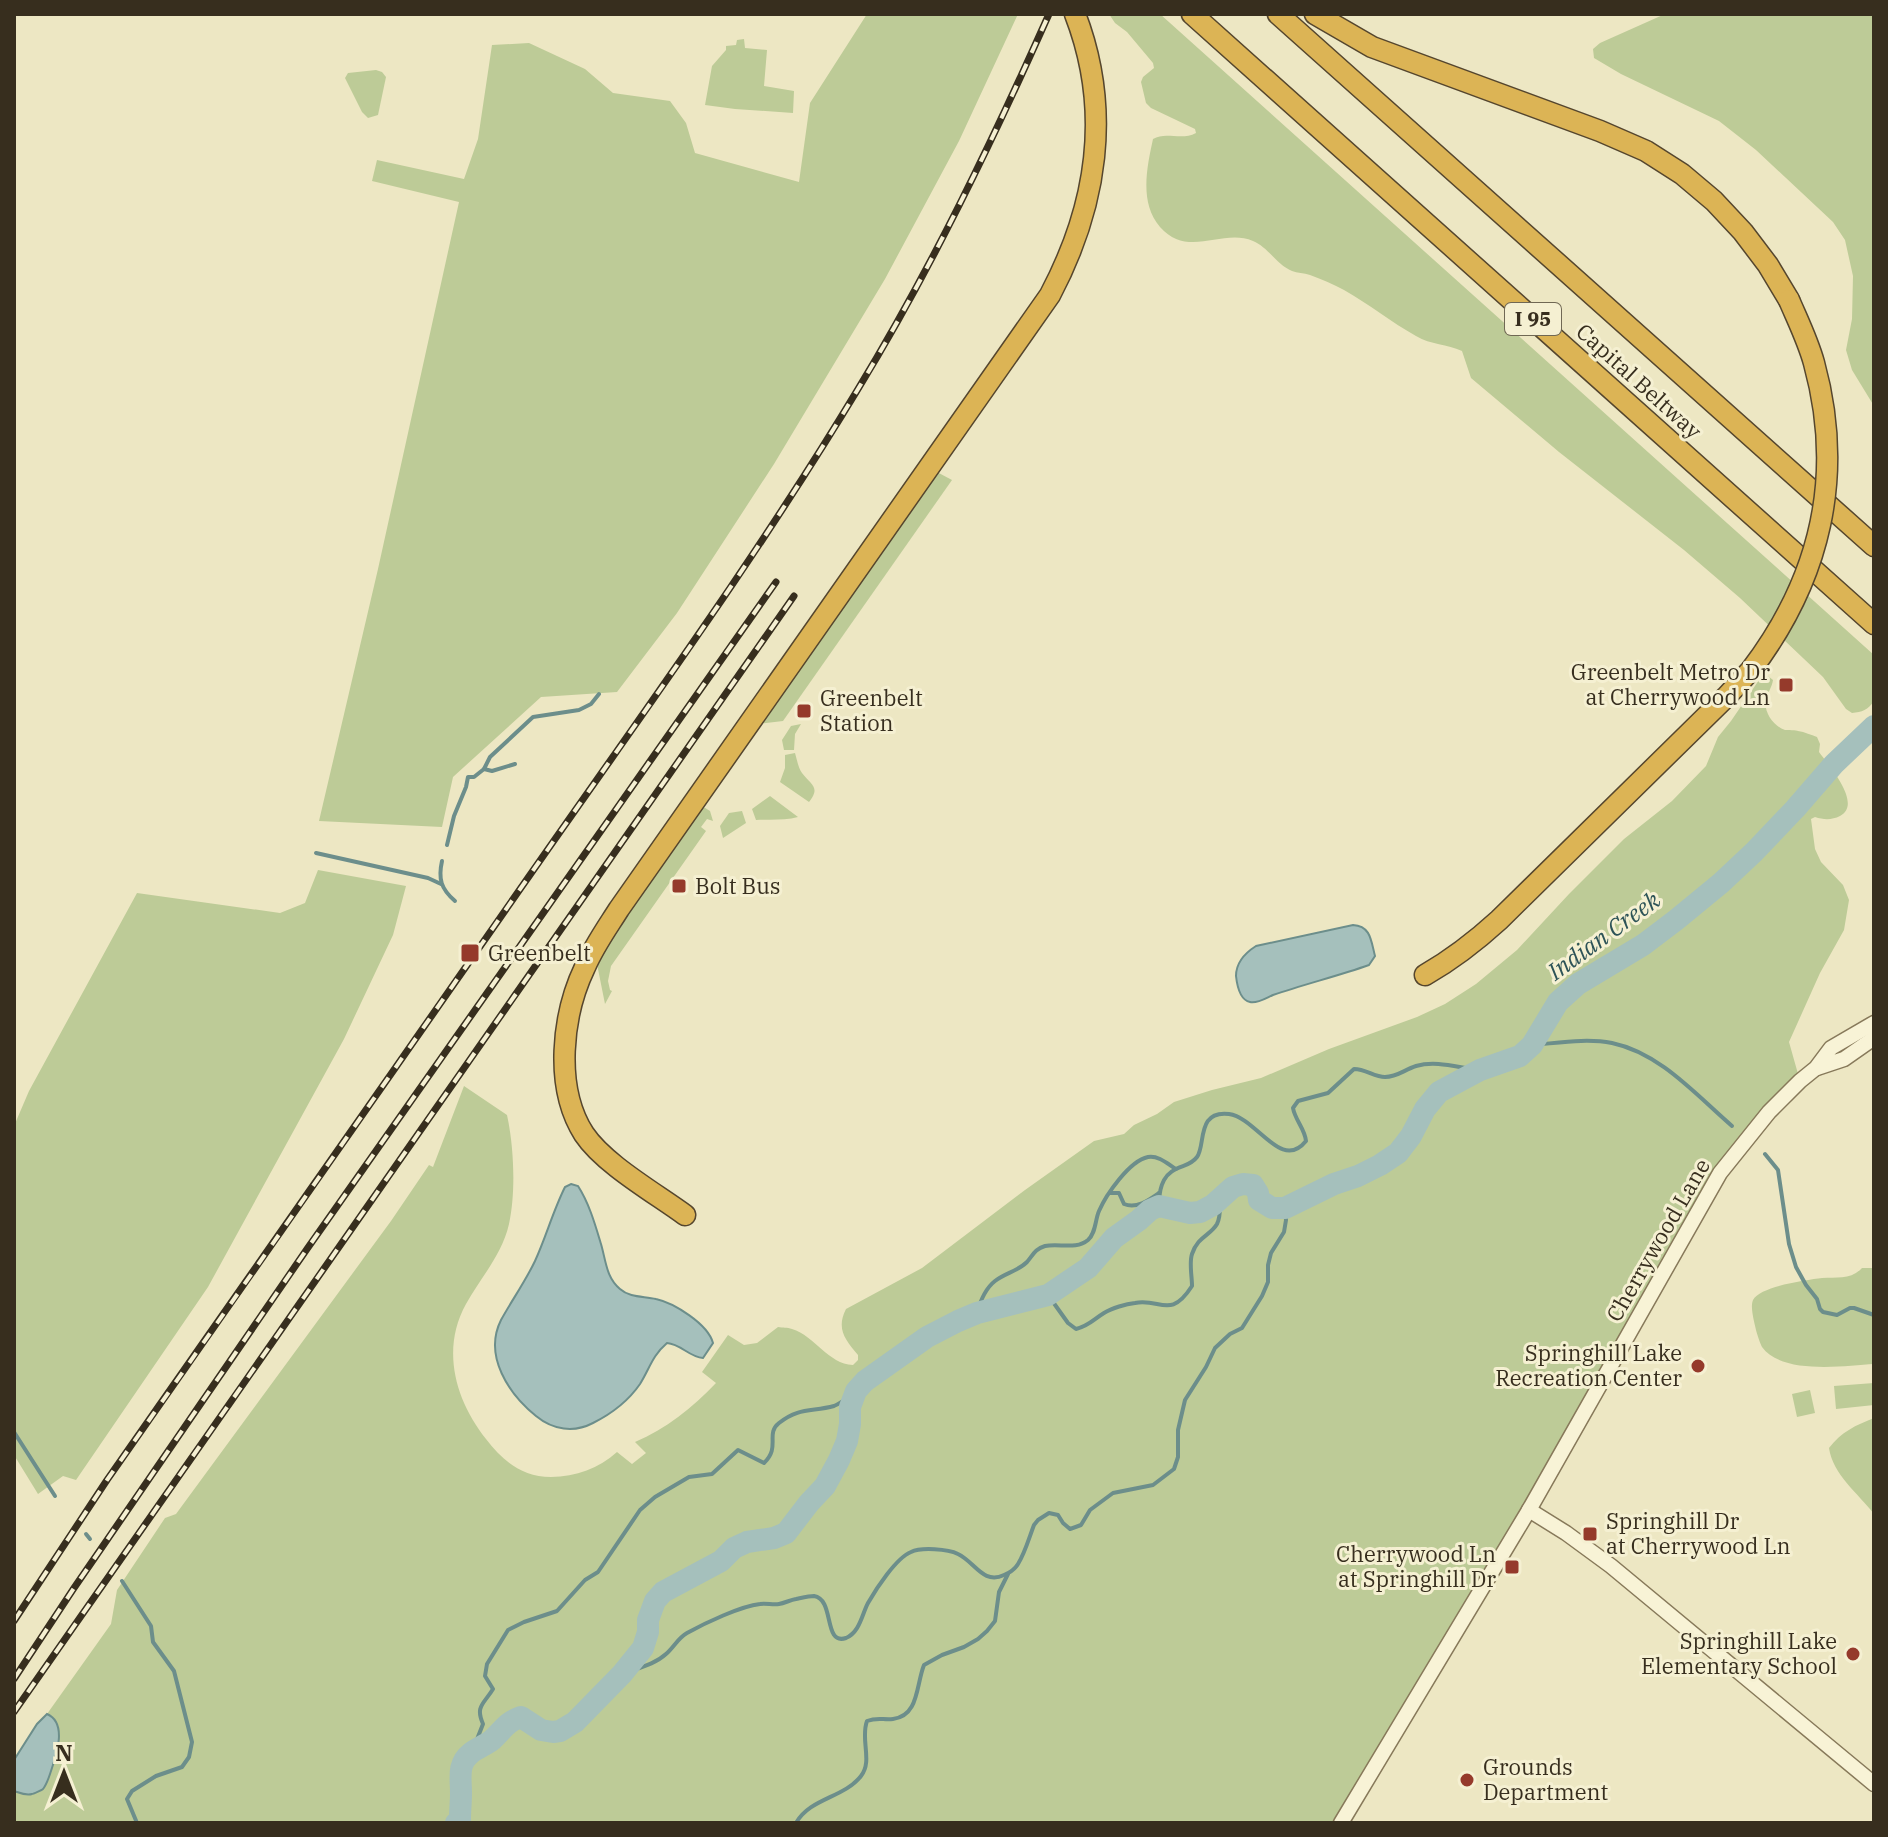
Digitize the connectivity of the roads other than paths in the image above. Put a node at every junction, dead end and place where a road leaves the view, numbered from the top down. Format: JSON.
{"nodes":[{"id":1,"x":1075,"y":14,"type":"edge"},
{"id":2,"x":1192,"y":14,"type":"edge"},
{"id":3,"x":1278,"y":14,"type":"edge"},
{"id":4,"x":1315,"y":14,"type":"edge"},
{"id":5,"x":1874,"y":546,"type":"edge"},
{"id":6,"x":1874,"y":624,"type":"edge"},
{"id":7,"x":1425,"y":975,"type":"dead end"},
{"id":8,"x":1874,"y":1014,"type":"edge"},
{"id":9,"x":1870,"y":1030,"type":"edge"},
{"id":10,"x":685,"y":1215,"type":"dead end"},
{"id":11,"x":1529,"y":1510,"type":"junction"},
{"id":12,"x":1874,"y":1784,"type":"edge"},
{"id":13,"x":1341,"y":1823,"type":"edge"}],
"edges":[{"from":1,"to":10,"type":"highway"},
{"from":2,"to":6,"type":"highway","name":"Capital Beltway","number":"I 95"},
{"from":3,"to":5,"type":"highway","name":"Capital Beltway","number":"I 95"},
{"from":4,"to":7,"type":"highway","bridge":true},
{"from":8,"to":9,"type":"street","name":"Cherrywood Lane"},
{"from":9,"to":11,"type":"street","name":"Cherrywood Lane"},
{"from":11,"to":12,"type":"street"},
{"from":11,"to":13,"type":"street","name":"Cherrywood Lane"}]}
